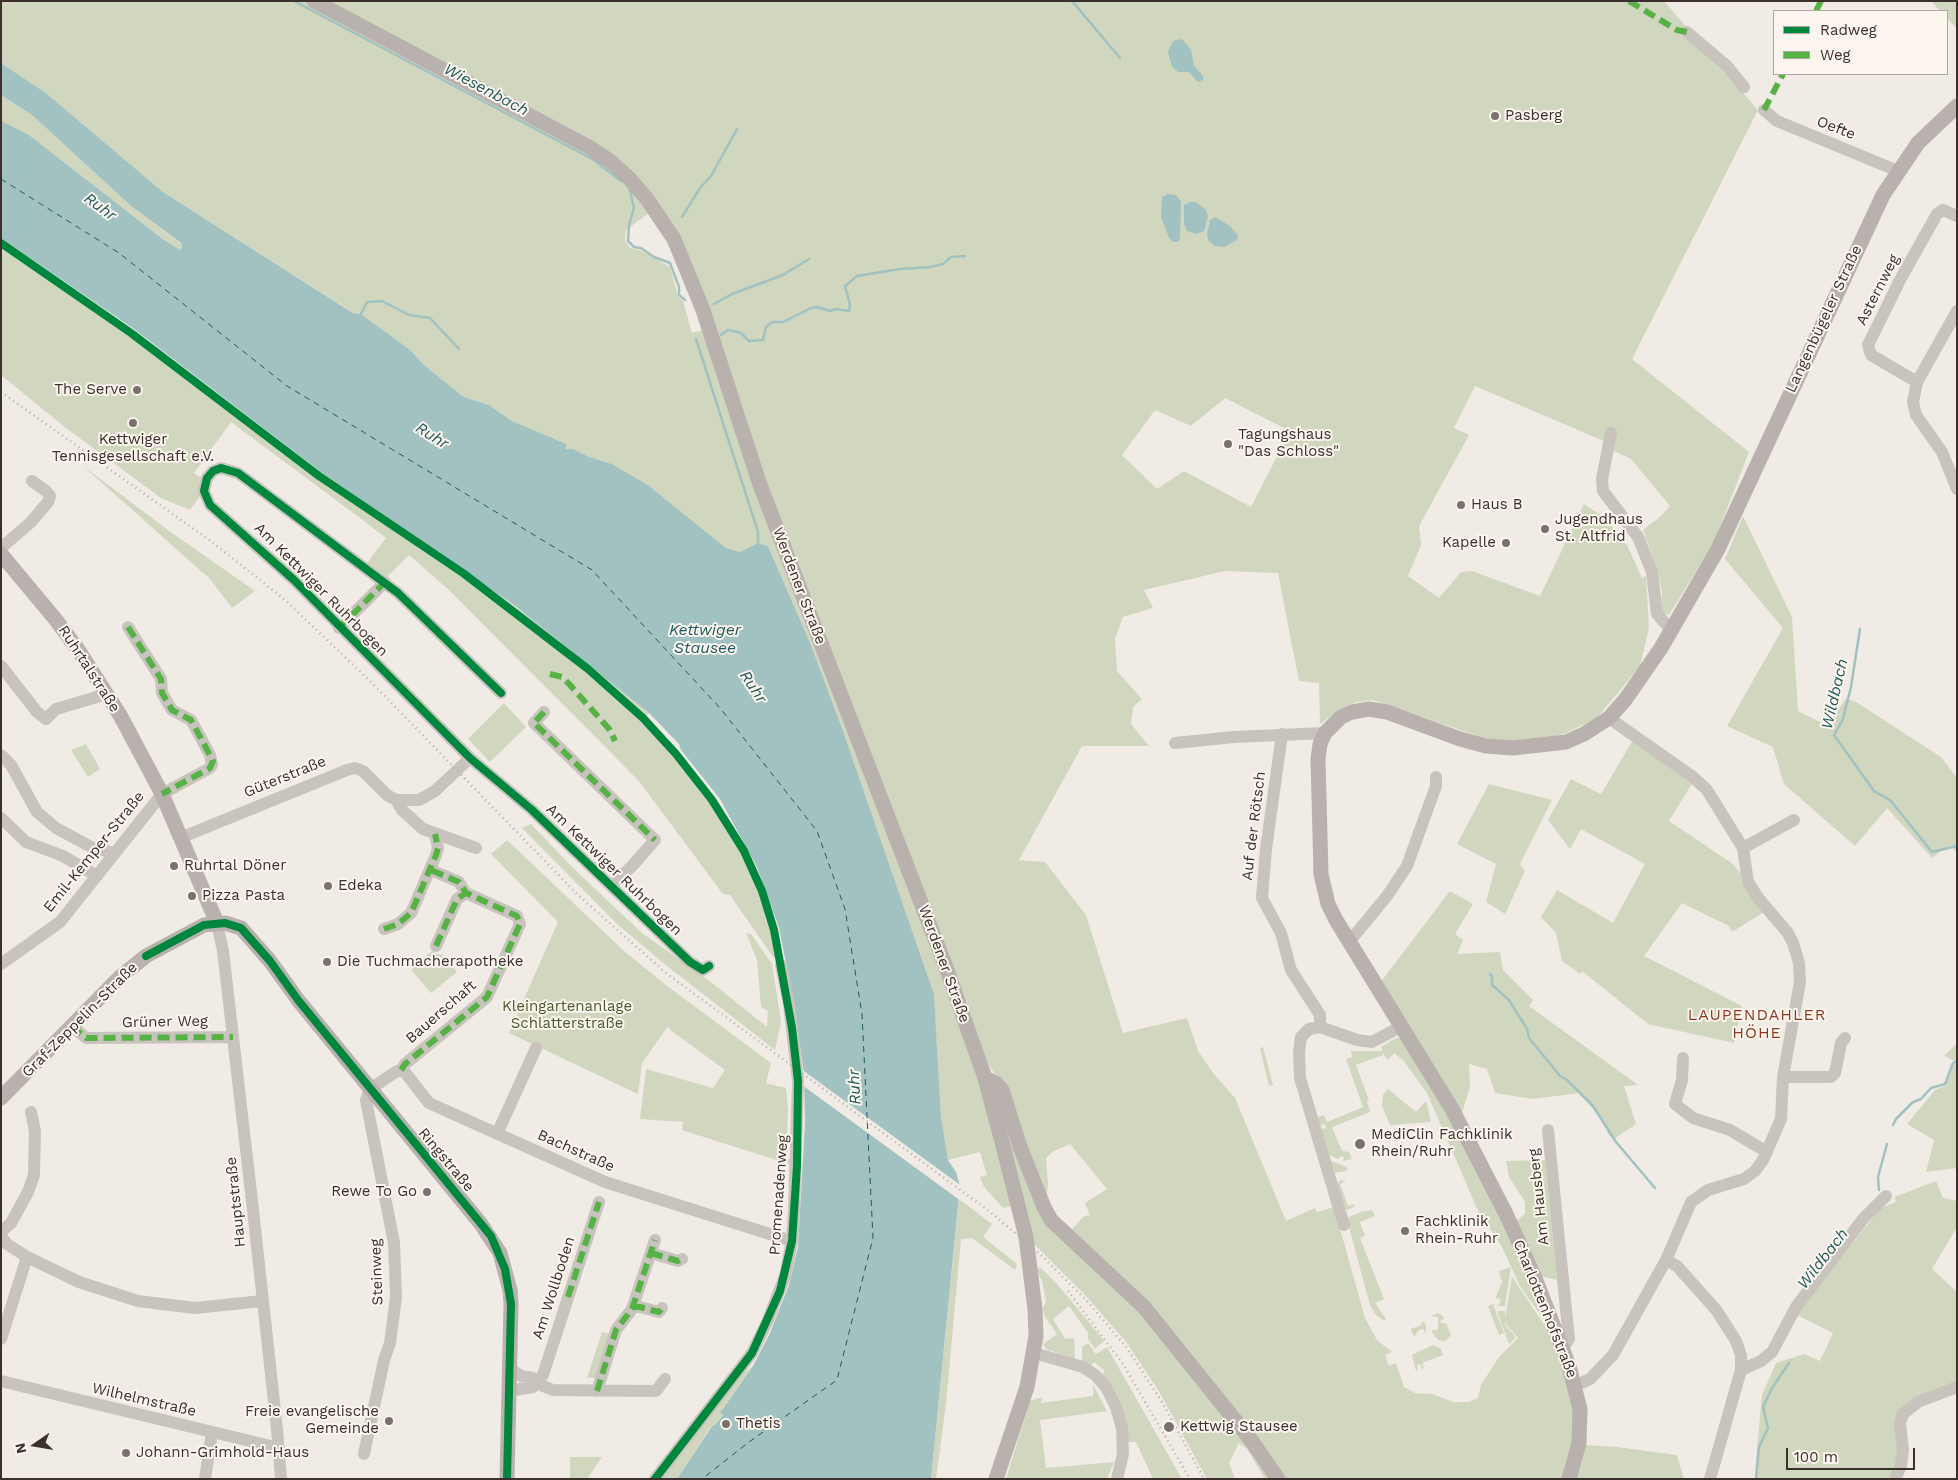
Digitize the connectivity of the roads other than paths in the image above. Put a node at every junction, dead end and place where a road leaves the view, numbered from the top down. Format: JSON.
{"nodes":[{"id":1,"x":314,"y":1,"type":"edge"},
{"id":2,"x":1687,"y":32,"type":"dead end"},
{"id":3,"x":1744,"y":87,"type":"dead end"},
{"id":4,"x":1957,"y":106,"type":"edge"},
{"id":5,"x":1764,"y":110,"type":"dead end"},
{"id":6,"x":1898,"y":172,"type":"junction"},
{"id":7,"x":1957,"y":216,"type":"edge"},
{"id":8,"x":1957,"y":311,"type":"edge"},
{"id":9,"x":1917,"y":382,"type":"junction"},
{"id":10,"x":1611,"y":434,"type":"dead end"},
{"id":11,"x":32,"y":481,"type":"dead end"},
{"id":12,"x":1957,"y":489,"type":"edge"},
{"id":13,"x":1,"y":548,"type":"edge"},
{"id":14,"x":1,"y":554,"type":"edge"},
{"id":15,"x":385,"y":582,"type":"junction"},
{"id":16,"x":128,"y":627,"type":"dead end"},
{"id":17,"x":339,"y":628,"type":"junction"},
{"id":18,"x":1672,"y":631,"type":"junction"},
{"id":19,"x":1,"y":666,"type":"edge"},
{"id":20,"x":501,"y":693,"type":"dead end"},
{"id":21,"x":107,"y":694,"type":"junction"},
{"id":22,"x":544,"y":712,"type":"dead end"},
{"id":23,"x":1609,"y":718,"type":"junction"},
{"id":24,"x":1324,"y":733,"type":"junction"},
{"id":25,"x":1282,"y":734,"type":"junction"},
{"id":26,"x":1174,"y":743,"type":"dead end"},
{"id":27,"x":1,"y":755,"type":"edge"},
{"id":28,"x":470,"y":758,"type":"junction"},
{"id":29,"x":1436,"y":777,"type":"dead end"},
{"id":30,"x":162,"y":794,"type":"junction"},
{"id":31,"x":396,"y":800,"type":"junction"},
{"id":32,"x":1,"y":818,"type":"edge"},
{"id":33,"x":1794,"y":820,"type":"dead end"},
{"id":34,"x":435,"y":834,"type":"junction"},
{"id":35,"x":180,"y":838,"type":"junction"},
{"id":36,"x":476,"y":848,"type":"dead end"},
{"id":37,"x":1743,"y":848,"type":"junction"},
{"id":38,"x":115,"y":853,"type":"junction"},
{"id":39,"x":431,"y":870,"type":"junction"},
{"id":40,"x":97,"y":876,"type":"junction"},
{"id":41,"x":611,"y":886,"type":"junction"},
{"id":42,"x":466,"y":894,"type":"junction"},
{"id":43,"x":217,"y":923,"type":"junction"},
{"id":44,"x":384,"y":929,"type":"dead end"},
{"id":45,"x":1349,"y":942,"type":"junction"},
{"id":46,"x":436,"y":946,"type":"dead end"},
{"id":47,"x":1,"y":964,"type":"edge"},
{"id":48,"x":781,"y":965,"type":"dead end"},
{"id":49,"x":709,"y":966,"type":"dead end"},
{"id":50,"x":72,"y":1026,"type":"junction"},
{"id":51,"x":1402,"y":1026,"type":"junction"},
{"id":52,"x":1320,"y":1027,"type":"junction"},
{"id":53,"x":233,"y":1037,"type":"junction"},
{"id":54,"x":1845,"y":1038,"type":"dead end"},
{"id":55,"x":536,"y":1048,"type":"dead end"},
{"id":56,"x":1683,"y":1058,"type":"dead end"},
{"id":57,"x":401,"y":1070,"type":"junction"},
{"id":58,"x":1783,"y":1077,"type":"junction"},
{"id":59,"x":985,"y":1078,"type":"junction"},
{"id":60,"x":370,"y":1089,"type":"junction"},
{"id":61,"x":1,"y":1098,"type":"edge"},
{"id":62,"x":31,"y":1112,"type":"dead end"},
{"id":63,"x":1548,"y":1130,"type":"dead end"},
{"id":64,"x":496,"y":1134,"type":"junction"},
{"id":65,"x":1767,"y":1152,"type":"junction"},
{"id":66,"x":1886,"y":1196,"type":"dead end"},
{"id":67,"x":599,"y":1202,"type":"dead end"},
{"id":68,"x":1344,"y":1225,"type":"dead end"},
{"id":69,"x":1,"y":1234,"type":"edge"},
{"id":70,"x":656,"y":1240,"type":"dead end"},
{"id":71,"x":792,"y":1241,"type":"junction"},
{"id":72,"x":651,"y":1253,"type":"junction"},
{"id":73,"x":27,"y":1257,"type":"junction"},
{"id":74,"x":682,"y":1259,"type":"dead end"},
{"id":75,"x":1666,"y":1260,"type":"junction"},
{"id":76,"x":262,"y":1301,"type":"junction"},
{"id":77,"x":633,"y":1307,"type":"junction"},
{"id":78,"x":662,"y":1308,"type":"dead end"},
{"id":79,"x":1,"y":1339,"type":"edge"},
{"id":80,"x":1563,"y":1348,"type":"junction"},
{"id":81,"x":1034,"y":1352,"type":"junction"},
{"id":82,"x":509,"y":1361,"type":"junction"},
{"id":83,"x":1741,"y":1370,"type":"junction"},
{"id":84,"x":665,"y":1379,"type":"dead end"},
{"id":85,"x":1,"y":1381,"type":"edge"},
{"id":86,"x":538,"y":1384,"type":"junction"},
{"id":87,"x":1575,"y":1386,"type":"junction"},
{"id":88,"x":1957,"y":1387,"type":"edge"},
{"id":89,"x":509,"y":1391,"type":"junction"},
{"id":90,"x":597,"y":1391,"type":"junction"},
{"id":91,"x":212,"y":1433,"type":"junction"},
{"id":92,"x":279,"y":1448,"type":"junction"},
{"id":93,"x":364,"y":1454,"type":"dead end"},
{"id":94,"x":205,"y":1479,"type":"edge"},
{"id":95,"x":280,"y":1479,"type":"edge"},
{"id":96,"x":507,"y":1479,"type":"edge"},
{"id":97,"x":656,"y":1479,"type":"edge"},
{"id":98,"x":996,"y":1479,"type":"edge"},
{"id":99,"x":1117,"y":1479,"type":"edge"},
{"id":100,"x":1278,"y":1479,"type":"edge"},
{"id":101,"x":1569,"y":1479,"type":"edge"},
{"id":102,"x":1710,"y":1479,"type":"edge"},
{"id":103,"x":1895,"y":1479,"type":"edge"}],
"edges":[{"from":1,"to":59,"type":"main road","name":"Werdener Straße"},
{"from":2,"to":3,"type":"street"},
{"from":4,"to":6,"type":"main road","name":"Langenbügeler Straße"},
{"from":5,"to":6,"type":"street","name":"Oefte"},
{"from":6,"to":18,"type":"main road","name":"Langenbügeler Straße"},
{"from":7,"to":9,"type":"street","name":"Asternweg"},
{"from":8,"to":9,"type":"street"},
{"from":9,"to":12,"type":"street"},
{"from":10,"to":18,"type":"street"},
{"from":11,"to":13,"type":"street"},
{"from":14,"to":21,"type":"main road","name":"Ruhrtalstraße"},
{"from":15,"to":17,"type":"street","name":"Am Kettwiger Ruhrbogen"},
{"from":15,"to":17,"type":"street","name":"Am Kettwiger Ruhrbogen"},
{"from":15,"to":20,"type":"street","name":"Am Kettwiger Ruhrbogen"},
{"from":16,"to":30,"type":"street"},
{"from":17,"to":28,"type":"street","name":"Am Kettwiger Ruhrbogen"},
{"from":18,"to":23,"type":"main road"},
{"from":19,"to":21,"type":"street"},
{"from":21,"to":30,"type":"main road","name":"Ruhrtalstraße"},
{"from":22,"to":41,"type":"street","name":"Am Kettwiger Ruhrbogen"},
{"from":23,"to":24,"type":"main road"},
{"from":23,"to":37,"type":"street"},
{"from":24,"to":25,"type":"street"},
{"from":24,"to":45,"type":"main road","name":"Charlottenhofstraße"},
{"from":25,"to":26,"type":"street"},
{"from":25,"to":52,"type":"street","name":"Auf der Rötsch"},
{"from":27,"to":38,"type":"street"},
{"from":28,"to":31,"type":"street"},
{"from":28,"to":41,"type":"street","name":"Am Kettwiger Ruhrbogen"},
{"from":29,"to":45,"type":"street"},
{"from":30,"to":35,"type":"main road","name":"Ruhrtalstraße"},
{"from":30,"to":38,"type":"street","name":"Emil-Kemper-Straße"},
{"from":31,"to":34,"type":"street","name":"Güterstraße"},
{"from":31,"to":35,"type":"street","name":"Güterstraße"},
{"from":32,"to":40,"type":"street"},
{"from":33,"to":37,"type":"street"},
{"from":34,"to":36,"type":"street","name":"Güterstraße"},
{"from":34,"to":39,"type":"street"},
{"from":35,"to":43,"type":"main road","name":"Ruhrtalstraße"},
{"from":37,"to":58,"type":"street"},
{"from":38,"to":40,"type":"street","name":"Emil-Kemper-Straße"},
{"from":39,"to":42,"type":"street","name":"Bauerschaft"},
{"from":39,"to":44,"type":"street"},
{"from":40,"to":47,"type":"street","name":"Emil-Kemper-Straße"},
{"from":41,"to":49,"type":"street","name":"Am Kettwiger Ruhrbogen"},
{"from":42,"to":46,"type":"street"},
{"from":42,"to":57,"type":"street","name":"Bauerschaft"},
{"from":43,"to":50,"type":"main road","name":"Graf-Zeppelin-Straße"},
{"from":43,"to":53,"type":"street","name":"Hauptstraße"},
{"from":43,"to":60,"type":"main road","name":"Ringstraße"},
{"from":45,"to":51,"type":"main road","name":"Charlottenhofstraße"},
{"from":48,"to":71,"type":"street","name":"Promenadenweg"},
{"from":50,"to":53,"type":"street","name":"Grüner Weg"},
{"from":50,"to":61,"type":"main road","name":"Graf-Zeppelin-Straße"},
{"from":51,"to":52,"type":"street"},
{"from":51,"to":80,"type":"main road","name":"Charlottenhofstraße"},
{"from":52,"to":68,"type":"street"},
{"from":53,"to":76,"type":"street","name":"Hauptstraße"},
{"from":54,"to":58,"type":"street"},
{"from":55,"to":64,"type":"street"},
{"from":56,"to":65,"type":"street"},
{"from":57,"to":60,"type":"street"},
{"from":57,"to":64,"type":"street","name":"Bachstraße"},
{"from":58,"to":65,"type":"street"},
{"from":59,"to":81,"type":"main road","name":"Werdener Straße"},
{"from":59,"to":100,"type":"main road"},
{"from":60,"to":82,"type":"main road","name":"Ringstraße"},
{"from":60,"to":93,"type":"street","name":"Steinweg"},
{"from":62,"to":69,"type":"street"},
{"from":63,"to":80,"type":"street","name":"Am Hausberg"},
{"from":64,"to":71,"type":"street","name":"Bachstraße"},
{"from":65,"to":75,"type":"street"},
{"from":66,"to":83,"type":"street"},
{"from":67,"to":86,"type":"street","name":"Am Wollboden"},
{"from":69,"to":73,"type":"street"},
{"from":70,"to":72,"type":"street"},
{"from":71,"to":97,"type":"street","name":"Promenadenweg"},
{"from":72,"to":74,"type":"street"},
{"from":72,"to":77,"type":"street"},
{"from":73,"to":76,"type":"street"},
{"from":73,"to":79,"type":"street"},
{"from":75,"to":83,"type":"street"},
{"from":75,"to":87,"type":"street"},
{"from":76,"to":92,"type":"street","name":"Hauptstraße"},
{"from":77,"to":78,"type":"street"},
{"from":77,"to":90,"type":"street"},
{"from":80,"to":87,"type":"main road","name":"Charlottenhofstraße"},
{"from":81,"to":98,"type":"main road","name":"Werdener Straße"},
{"from":81,"to":99,"type":"street"},
{"from":82,"to":86,"type":"street"},
{"from":82,"to":89,"type":"main road","name":"Ringstraße"},
{"from":83,"to":102,"type":"street"},
{"from":84,"to":90,"type":"street"},
{"from":85,"to":91,"type":"street","name":"Wilhelmstraße"},
{"from":86,"to":89,"type":"street"},
{"from":86,"to":90,"type":"street"},
{"from":87,"to":101,"type":"main road","name":"Charlottenhofstraße"},
{"from":88,"to":103,"type":"street"},
{"from":89,"to":96,"type":"main road","name":"Ringstraße"},
{"from":91,"to":92,"type":"street","name":"Wilhelmstraße"},
{"from":91,"to":94,"type":"street"},
{"from":92,"to":95,"type":"street","name":"Hauptstraße"}]}
